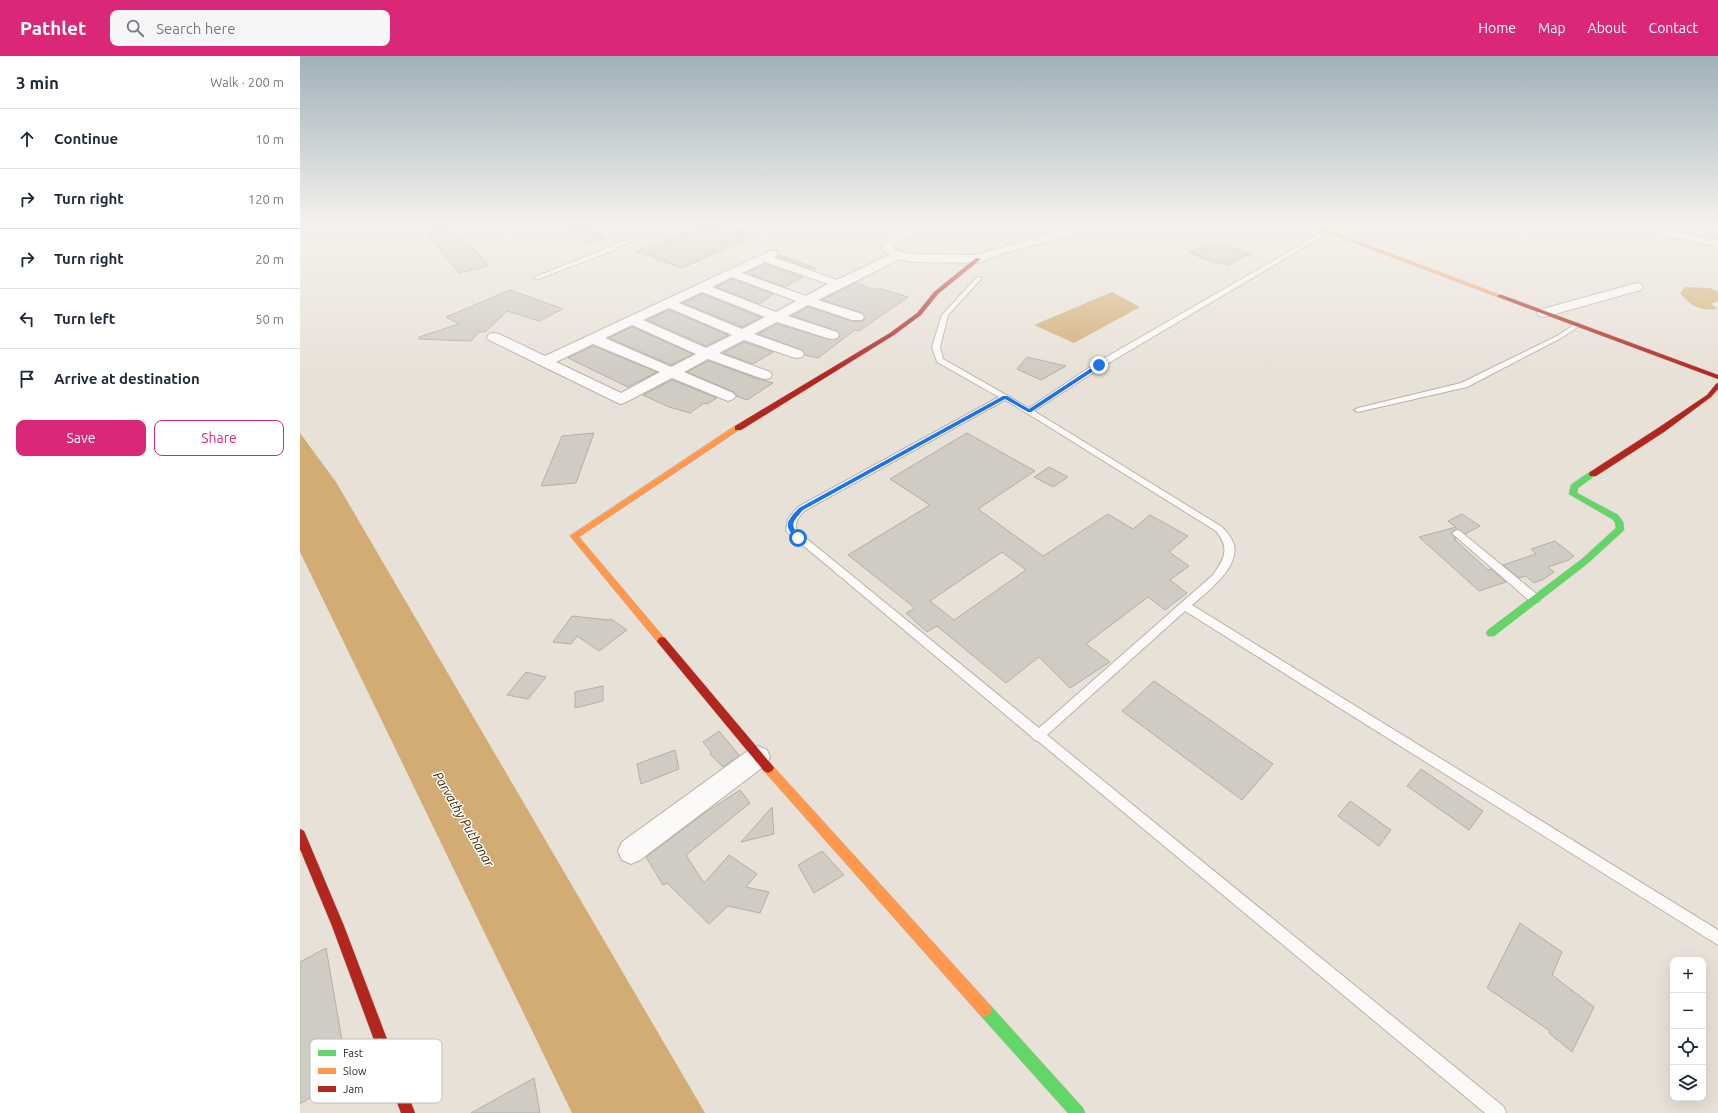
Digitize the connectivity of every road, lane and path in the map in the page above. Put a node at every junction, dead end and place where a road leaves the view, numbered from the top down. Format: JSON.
{"nodes":[{"id":1,"x":546,"y":274,"type":"edge"},
{"id":2,"x":729,"y":274,"type":"edge"},
{"id":3,"x":736,"y":274,"type":"edge"},
{"id":4,"x":814,"y":274,"type":"edge"},
{"id":5,"x":858,"y":274,"type":"edge"},
{"id":6,"x":960,"y":274,"type":"edge"},
{"id":7,"x":1254,"y":274,"type":"edge"},
{"id":8,"x":1440,"y":274,"type":"edge"},
{"id":9,"x":536,"y":278,"type":"dead end"},
{"id":10,"x":979,"y":278,"type":"dead end"},
{"id":11,"x":838,"y":284,"type":"junction"},
{"id":12,"x":701,"y":287,"type":"junction"},
{"id":13,"x":1637,"y":288,"type":"dead end"},
{"id":14,"x":808,"y":301,"type":"junction"},
{"id":15,"x":668,"y":303,"type":"junction"},
{"id":16,"x":1544,"y":313,"type":"junction"},
{"id":17,"x":777,"y":317,"type":"junction"},
{"id":18,"x":857,"y":317,"type":"dead end"},
{"id":19,"x":632,"y":320,"type":"junction"},
{"id":20,"x":1577,"y":325,"type":"junction"},
{"id":21,"x":744,"y":335,"type":"junction"},
{"id":22,"x":832,"y":335,"type":"dead end"},
{"id":23,"x":494,"y":337,"type":"dead end"},
{"id":24,"x":594,"y":339,"type":"junction"},
{"id":25,"x":708,"y":354,"type":"junction"},
{"id":26,"x":797,"y":354,"type":"dead end"},
{"id":27,"x":546,"y":361,"type":"junction"},
{"id":28,"x":671,"y":373,"type":"junction"},
{"id":29,"x":765,"y":375,"type":"dead end"},
{"id":30,"x":1718,"y":377,"type":"edge"},
{"id":31,"x":1718,"y":384,"type":"edge"},
{"id":32,"x":728,"y":396,"type":"dead end"},
{"id":33,"x":1005,"y":397,"type":"junction"},
{"id":34,"x":1358,"y":410,"type":"dead end"},
{"id":35,"x":1029,"y":411,"type":"junction"},
{"id":36,"x":1457,"y":533,"type":"dead end"},
{"id":37,"x":1535,"y":599,"type":"junction"},
{"id":38,"x":1185,"y":606,"type":"junction"},
{"id":39,"x":1491,"y":633,"type":"dead end"},
{"id":40,"x":1038,"y":736,"type":"junction"},
{"id":41,"x":758,"y":757,"type":"junction"},
{"id":42,"x":300,"y":835,"type":"edge"},
{"id":43,"x":631,"y":851,"type":"dead end"},
{"id":44,"x":1718,"y":938,"type":"edge"},
{"id":45,"x":380,"y":1039,"type":"edge"},
{"id":46,"x":404,"y":1103,"type":"edge"},
{"id":47,"x":408,"y":1113,"type":"edge"},
{"id":48,"x":1078,"y":1113,"type":"edge"},
{"id":49,"x":1498,"y":1113,"type":"edge"}],
"edges":[{"from":1,"to":9,"type":"lane"},
{"from":2,"to":12,"type":"street"},
{"from":3,"to":14,"type":"street"},
{"from":4,"to":11,"type":"street"},
{"from":5,"to":11,"type":"street"},
{"from":6,"to":41,"type":"street"},
{"from":7,"to":35,"type":"lane"},
{"from":8,"to":16,"type":"street"},
{"from":10,"to":33,"type":"lane"},
{"from":11,"to":14,"type":"street"},
{"from":12,"to":15,"type":"street"},
{"from":12,"to":17,"type":"street"},
{"from":13,"to":16,"type":"street"},
{"from":14,"to":17,"type":"street"},
{"from":14,"to":18,"type":"street"},
{"from":15,"to":19,"type":"street"},
{"from":15,"to":21,"type":"street"},
{"from":16,"to":20,"type":"street"},
{"from":17,"to":21,"type":"street"},
{"from":17,"to":22,"type":"street"},
{"from":19,"to":24,"type":"street"},
{"from":19,"to":25,"type":"street"},
{"from":20,"to":30,"type":"street"},
{"from":20,"to":34,"type":"lane"},
{"from":21,"to":25,"type":"street"},
{"from":21,"to":26,"type":"street"},
{"from":23,"to":27,"type":"street"},
{"from":24,"to":27,"type":"street"},
{"from":24,"to":28,"type":"street"},
{"from":25,"to":28,"type":"street"},
{"from":25,"to":29,"type":"street"},
{"from":27,"to":28,"type":"street"},
{"from":28,"to":32,"type":"street"},
{"from":31,"to":37,"type":"street"},
{"from":33,"to":35,"type":"lane"},
{"from":33,"to":40,"type":"lane"},
{"from":35,"to":38,"type":"lane"},
{"from":36,"to":37,"type":"lane"},
{"from":37,"to":39,"type":"street"},
{"from":38,"to":40,"type":"lane"},
{"from":38,"to":44,"type":"lane"},
{"from":40,"to":49,"type":"lane"},
{"from":41,"to":43,"type":"street"},
{"from":41,"to":48,"type":"street"},
{"from":42,"to":45,"type":"street"},
{"from":46,"to":47,"type":"street"}]}
